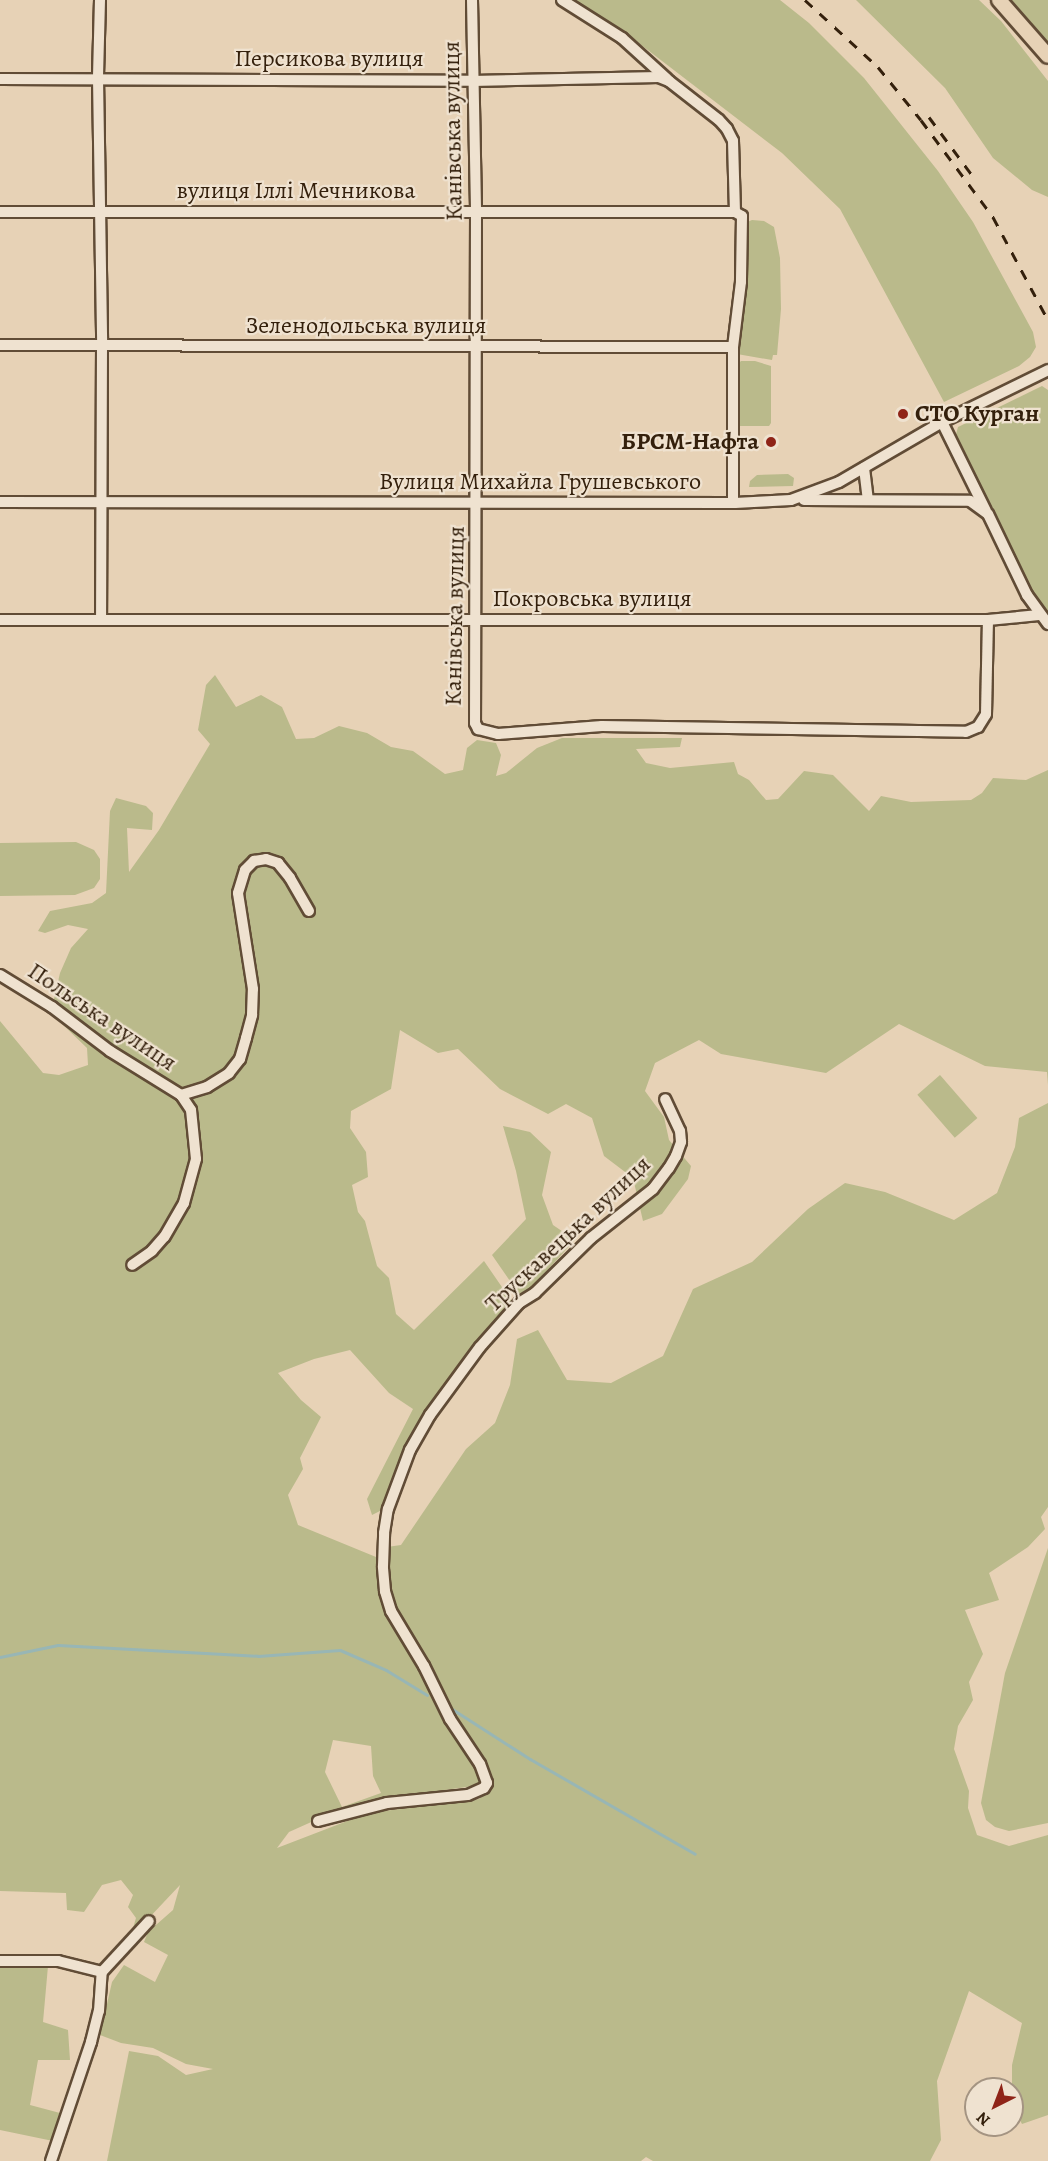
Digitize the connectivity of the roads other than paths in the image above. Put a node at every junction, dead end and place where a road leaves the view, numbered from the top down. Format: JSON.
{"nodes":[{"id":1,"x":100,"y":0,"type":"edge"},
{"id":2,"x":472,"y":0,"type":"edge"},
{"id":3,"x":562,"y":0,"type":"edge"},
{"id":4,"x":999,"y":0,"type":"edge"},
{"id":5,"x":1048,"y":56,"type":"edge"},
{"id":6,"x":98,"y":78,"type":"junction"},
{"id":7,"x":0,"y":79,"type":"edge"},
{"id":8,"x":664,"y":79,"type":"junction"},
{"id":9,"x":472,"y":81,"type":"junction"},
{"id":10,"x":0,"y":212,"type":"edge"},
{"id":11,"x":99,"y":212,"type":"junction"},
{"id":12,"x":476,"y":212,"type":"junction"},
{"id":13,"x":735,"y":212,"type":"junction"},
{"id":14,"x":0,"y":345,"type":"edge"},
{"id":15,"x":102,"y":346,"type":"junction"},
{"id":16,"x":476,"y":347,"type":"junction"},
{"id":17,"x":733,"y":347,"type":"junction"},
{"id":18,"x":1048,"y":370,"type":"edge"},
{"id":19,"x":942,"y":422,"type":"junction"},
{"id":20,"x":864,"y":468,"type":"junction"},
{"id":21,"x":868,"y":499,"type":"junction"},
{"id":22,"x":791,"y":500,"type":"junction"},
{"id":23,"x":101,"y":501,"type":"junction"},
{"id":24,"x":0,"y":502,"type":"edge"},
{"id":25,"x":477,"y":502,"type":"junction"},
{"id":26,"x":733,"y":503,"type":"junction"},
{"id":27,"x":988,"y":514,"type":"junction"},
{"id":28,"x":1039,"y":615,"type":"junction"},
{"id":29,"x":0,"y":620,"type":"edge"},
{"id":30,"x":101,"y":620,"type":"junction"},
{"id":31,"x":477,"y":620,"type":"junction"},
{"id":32,"x":988,"y":620,"type":"junction"},
{"id":33,"x":1048,"y":624,"type":"edge"},
{"id":34,"x":309,"y":911,"type":"dead end"},
{"id":35,"x":0,"y":975,"type":"edge"},
{"id":36,"x":181,"y":1095,"type":"junction"},
{"id":37,"x":665,"y":1099,"type":"dead end"},
{"id":38,"x":132,"y":1265,"type":"dead end"},
{"id":39,"x":318,"y":1821,"type":"dead end"},
{"id":40,"x":149,"y":1921,"type":"dead end"},
{"id":41,"x":0,"y":1961,"type":"edge"},
{"id":42,"x":102,"y":1972,"type":"junction"},
{"id":43,"x":51,"y":2161,"type":"edge"}],
"edges":[{"from":1,"to":6,"type":"street"},
{"from":2,"to":9,"type":"street","name":"Канівська вулиця"},
{"from":3,"to":8,"type":"street"},
{"from":4,"to":5,"type":"main road"},
{"from":6,"to":7,"type":"street","name":"Персикова вулиця"},
{"from":6,"to":9,"type":"street","name":"Персикова вулиця"},
{"from":6,"to":11,"type":"street"},
{"from":8,"to":9,"type":"street","name":"Персикова вулиця"},
{"from":8,"to":13,"type":"street"},
{"from":9,"to":12,"type":"street","name":"Канівська вулиця"},
{"from":10,"to":11,"type":"street","name":"вулиця Іллі Мечникова"},
{"from":11,"to":12,"type":"street","name":"вулиця Іллі Мечникова"},
{"from":11,"to":15,"type":"street"},
{"from":12,"to":13,"type":"street","name":"вулиця Іллі Мечникова"},
{"from":12,"to":16,"type":"street","name":"Канівська вулиця"},
{"from":13,"to":17,"type":"street"},
{"from":14,"to":15,"type":"street","name":"Зеленодольська вулиця"},
{"from":15,"to":16,"type":"street","name":"Зеленодольська вулиця"},
{"from":15,"to":23,"type":"street"},
{"from":16,"to":17,"type":"street","name":"Зеленодольська вулиця"},
{"from":16,"to":25,"type":"street","name":"Канівська вулиця"},
{"from":17,"to":26,"type":"street"},
{"from":18,"to":19,"type":"street","name":"Вулиця Михайла Грушевського"},
{"from":19,"to":20,"type":"street","name":"Вулиця Михайла Грушевського"},
{"from":19,"to":27,"type":"street"},
{"from":20,"to":21,"type":"street"},
{"from":20,"to":22,"type":"street","name":"Вулиця Михайла Грушевського"},
{"from":21,"to":22,"type":"street"},
{"from":21,"to":27,"type":"street"},
{"from":22,"to":26,"type":"street","name":"Вулиця Михайла Грушевського"},
{"from":23,"to":24,"type":"street","name":"Вулиця Михайла Грушевського"},
{"from":23,"to":25,"type":"street","name":"Вулиця Михайла Грушевського"},
{"from":23,"to":30,"type":"street"},
{"from":25,"to":26,"type":"street","name":"Вулиця Михайла Грушевського"},
{"from":25,"to":31,"type":"street","name":"Канівська вулиця"},
{"from":27,"to":28,"type":"street"},
{"from":28,"to":32,"type":"street","name":"Покровська вулиця"},
{"from":28,"to":33,"type":"street"},
{"from":29,"to":30,"type":"street","name":"Покровська вулиця"},
{"from":30,"to":31,"type":"street","name":"Покровська вулиця"},
{"from":31,"to":32,"type":"street","name":"Покровська вулиця"},
{"from":31,"to":32,"type":"street","name":"Канівська вулиця"},
{"from":34,"to":36,"type":"street","name":"Польська вулиця"},
{"from":35,"to":36,"type":"street","name":"Польська вулиця"},
{"from":36,"to":38,"type":"street","name":"Польська вулиця"},
{"from":37,"to":39,"type":"street","name":"Трускавецька вулиця"},
{"from":40,"to":42,"type":"street"},
{"from":41,"to":42,"type":"street"},
{"from":42,"to":43,"type":"street"}]}
